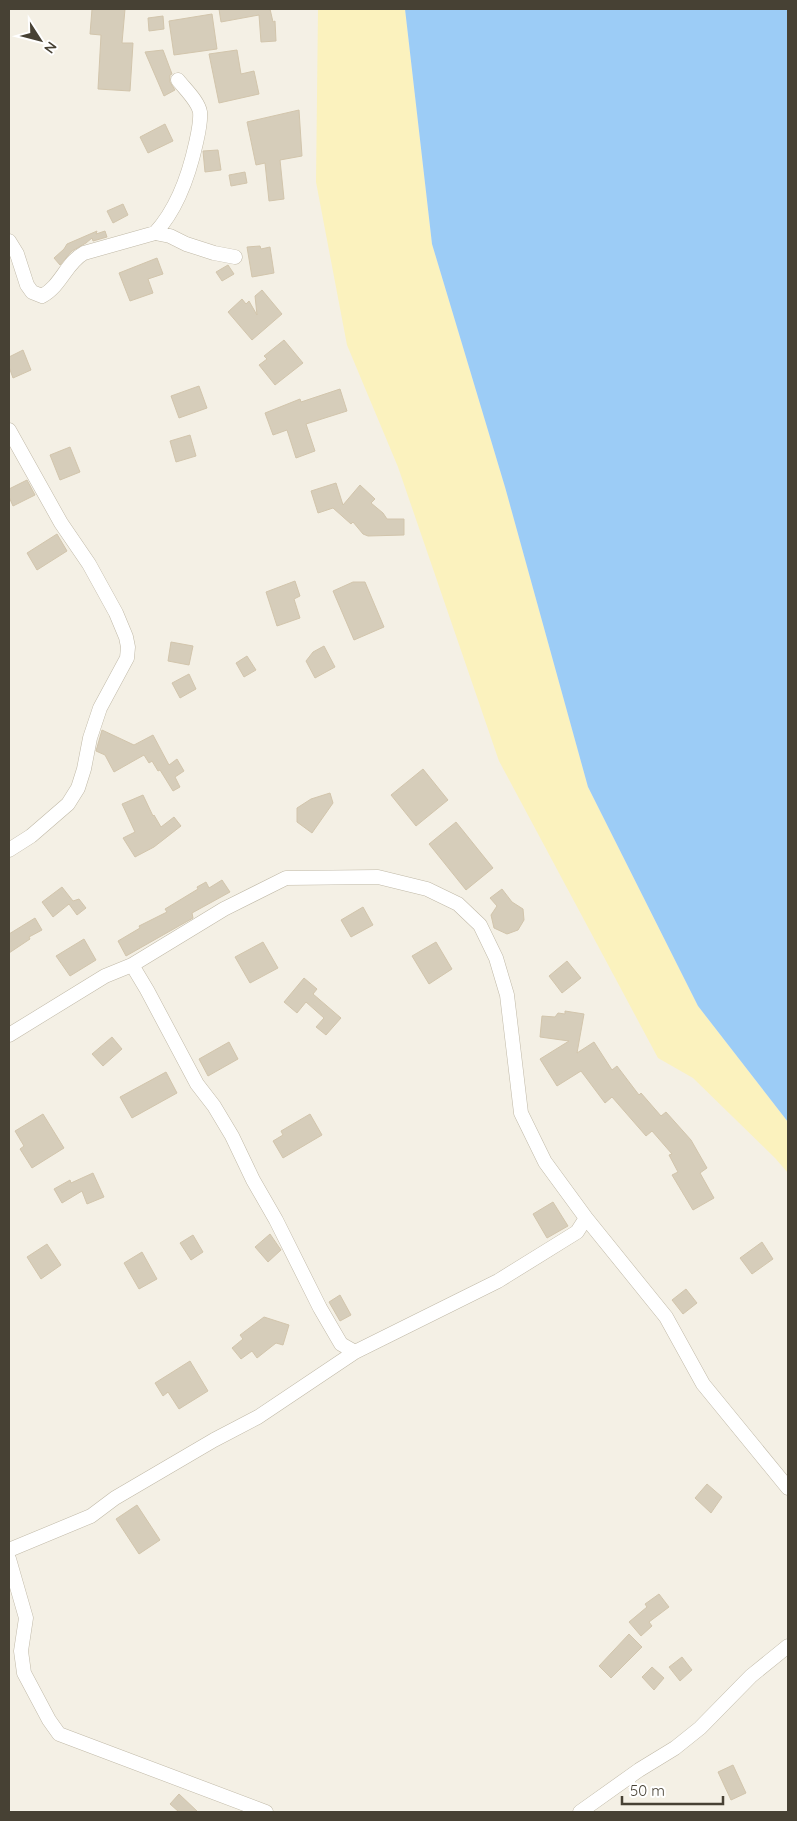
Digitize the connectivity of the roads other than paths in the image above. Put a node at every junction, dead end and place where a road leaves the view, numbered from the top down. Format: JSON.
{"nodes":[{"id":1,"x":178,"y":80,"type":"dead end"},
{"id":2,"x":155,"y":233,"type":"junction"},
{"id":3,"x":9,"y":241,"type":"edge"},
{"id":4,"x":235,"y":257,"type":"dead end"},
{"id":5,"x":9,"y":430,"type":"edge"},
{"id":6,"x":9,"y":850,"type":"edge"},
{"id":7,"x":132,"y":965,"type":"junction"},
{"id":8,"x":9,"y":1034,"type":"edge"},
{"id":9,"x":586,"y":1218,"type":"junction"},
{"id":10,"x":355,"y":1352,"type":"junction"},
{"id":11,"x":788,"y":1488,"type":"edge"},
{"id":12,"x":9,"y":1550,"type":"edge"},
{"id":13,"x":9,"y":1558,"type":"edge"},
{"id":14,"x":788,"y":1646,"type":"edge"},
{"id":15,"x":266,"y":1812,"type":"edge"},
{"id":16,"x":580,"y":1812,"type":"edge"}],
"edges":[{"from":1,"to":2,"type":"street"},
{"from":2,"to":3,"type":"street"},
{"from":2,"to":4,"type":"street"},
{"from":5,"to":6,"type":"street"},
{"from":7,"to":8,"type":"street"},
{"from":7,"to":9,"type":"street"},
{"from":7,"to":10,"type":"street"},
{"from":9,"to":10,"type":"street"},
{"from":9,"to":11,"type":"street"},
{"from":10,"to":12,"type":"street"},
{"from":13,"to":15,"type":"street"},
{"from":14,"to":16,"type":"street"}]}
